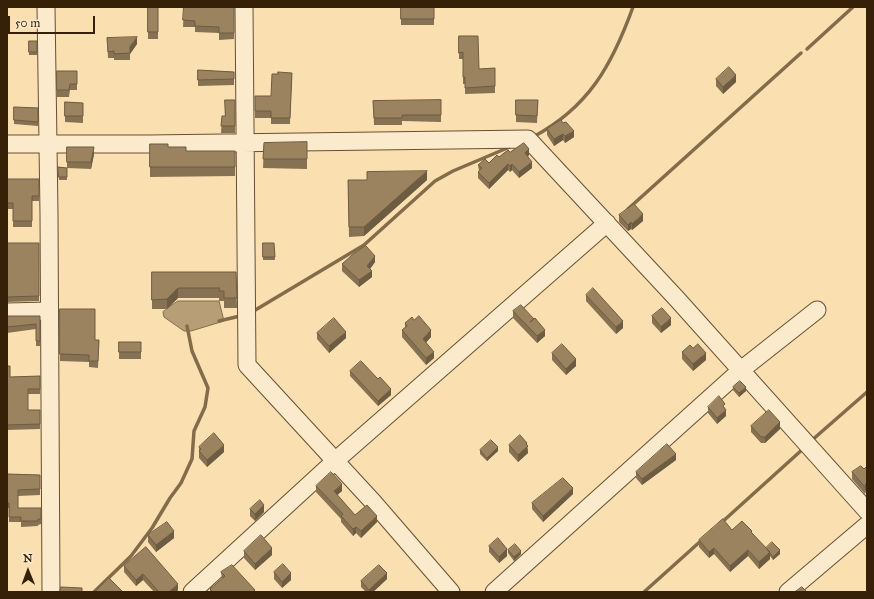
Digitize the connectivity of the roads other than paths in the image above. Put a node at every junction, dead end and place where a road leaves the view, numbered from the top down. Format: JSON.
{"nodes":[{"id":1,"x":46,"y":7,"type":"edge"},
{"id":2,"x":244,"y":7,"type":"edge"},
{"id":3,"x":48,"y":143,"type":"junction"},
{"id":4,"x":245,"y":143,"type":"junction"},
{"id":5,"x":7,"y":144,"type":"edge"},
{"id":6,"x":607,"y":223,"type":"junction"},
{"id":7,"x":816,"y":310,"type":"dead end"},
{"id":8,"x":49,"y":311,"type":"junction"},
{"id":9,"x":7,"y":312,"type":"edge"},
{"id":10,"x":741,"y":370,"type":"junction"},
{"id":11,"x":335,"y":461,"type":"junction"},
{"id":12,"x":867,"y":511,"type":"edge"},
{"id":13,"x":867,"y":524,"type":"edge"},
{"id":14,"x":51,"y":592,"type":"edge"},
{"id":15,"x":192,"y":592,"type":"edge"},
{"id":16,"x":451,"y":592,"type":"edge"},
{"id":17,"x":494,"y":592,"type":"edge"},
{"id":18,"x":788,"y":592,"type":"edge"}],
"edges":[{"from":1,"to":3,"type":"street"},
{"from":2,"to":4,"type":"street"},
{"from":3,"to":4,"type":"street"},
{"from":3,"to":5,"type":"street"},
{"from":3,"to":8,"type":"street"},
{"from":4,"to":6,"type":"street"},
{"from":4,"to":11,"type":"street"},
{"from":6,"to":10,"type":"street"},
{"from":6,"to":11,"type":"street"},
{"from":7,"to":10,"type":"street"},
{"from":8,"to":9,"type":"street"},
{"from":8,"to":14,"type":"street"},
{"from":10,"to":12,"type":"street"},
{"from":10,"to":17,"type":"street"},
{"from":11,"to":15,"type":"street"},
{"from":11,"to":16,"type":"street"},
{"from":13,"to":18,"type":"street"}]}
